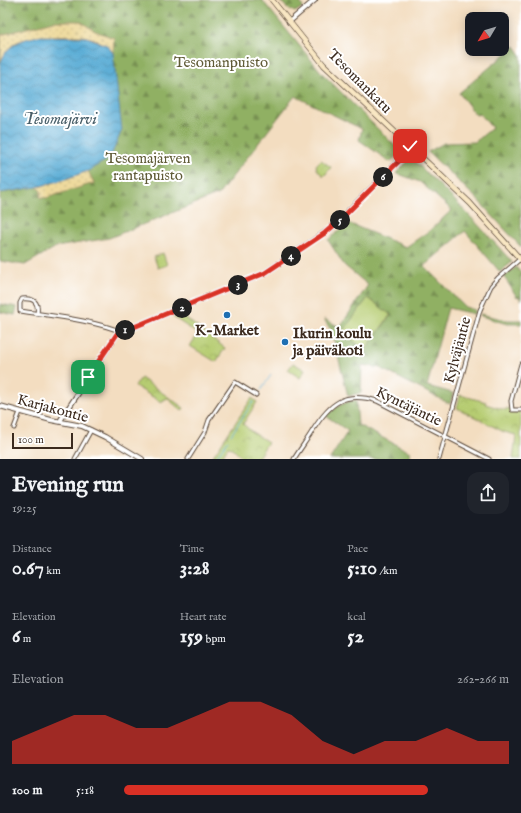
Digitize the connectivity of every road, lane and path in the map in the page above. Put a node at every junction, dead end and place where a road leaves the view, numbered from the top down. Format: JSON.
{"nodes":[{"id":1,"x":272,"y":0,"type":"edge"},
{"id":2,"x":315,"y":0,"type":"edge"},
{"id":3,"x":289,"y":22,"type":"junction"},
{"id":4,"x":412,"y":148,"type":"junction"},
{"id":5,"x":521,"y":259,"type":"edge"},
{"id":6,"x":37,"y":314,"type":"junction"},
{"id":7,"x":122,"y":332,"type":"junction"},
{"id":8,"x":521,"y":364,"type":"edge"},
{"id":9,"x":256,"y":395,"type":"dead end"},
{"id":10,"x":0,"y":406,"type":"edge"},
{"id":11,"x":521,"y":410,"type":"edge"},
{"id":12,"x":20,"y":412,"type":"junction"},
{"id":13,"x":60,"y":421,"type":"junction"},
{"id":14,"x":14,"y":428,"type":"dead end"},
{"id":15,"x":91,"y":430,"type":"junction"},
{"id":16,"x":445,"y":436,"type":"junction"},
{"id":17,"x":75,"y":459,"type":"edge"},
{"id":18,"x":142,"y":459,"type":"edge"},
{"id":19,"x":188,"y":459,"type":"edge"},
{"id":20,"x":294,"y":459,"type":"edge"},
{"id":21,"x":439,"y":459,"type":"edge"},
{"id":22,"x":489,"y":459,"type":"edge"}],
"edges":[{"from":1,"to":3,"type":"main road","name":"Tesomankatu"},
{"from":2,"to":3,"type":"street"},
{"from":3,"to":4,"type":"main road","name":"Tesomankatu"},
{"from":4,"to":5,"type":"main road","name":"Tesomankatu"},
{"from":4,"to":7,"type":"street"},
{"from":5,"to":16,"type":"street","name":"Kylväjäntie"},
{"from":6,"to":6,"type":"street"},
{"from":6,"to":7,"type":"street"},
{"from":7,"to":13,"type":"street"},
{"from":8,"to":11,"type":"street"},
{"from":9,"to":19,"type":"street"},
{"from":10,"to":12,"type":"street","name":"Karjakontie"},
{"from":12,"to":13,"type":"street","name":"Karjakontie"},
{"from":12,"to":14,"type":"street"},
{"from":13,"to":15,"type":"street","name":"Karjakontie"},
{"from":15,"to":17,"type":"street"},
{"from":15,"to":18,"type":"street","name":"Karjakontie"},
{"from":16,"to":20,"type":"street","name":"Kyntäjäntie"},
{"from":16,"to":21,"type":"street","name":"Kylväjäntie"},
{"from":16,"to":22,"type":"street","name":"Kyntäjäntie"}]}
